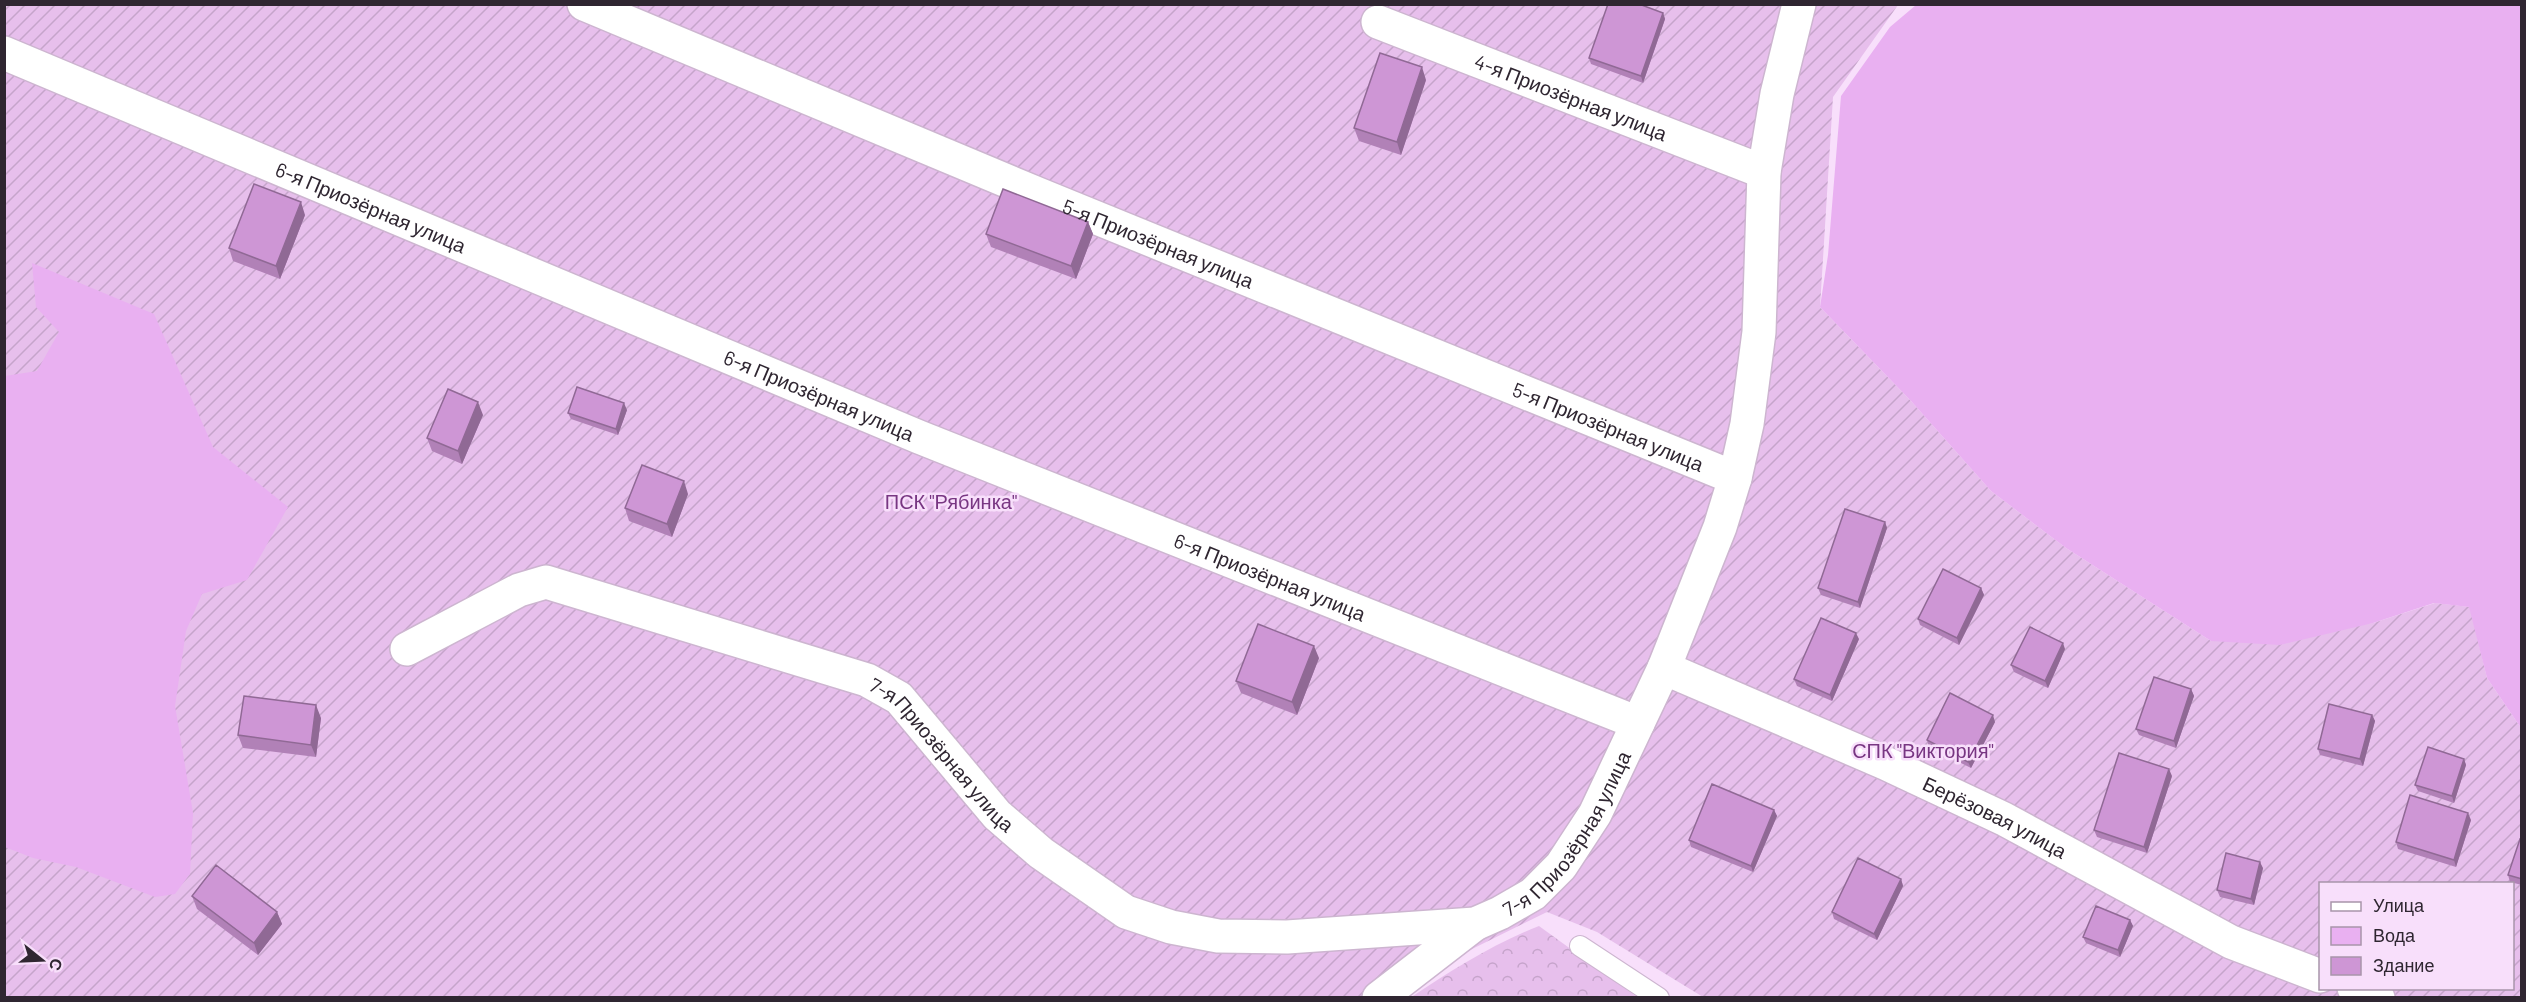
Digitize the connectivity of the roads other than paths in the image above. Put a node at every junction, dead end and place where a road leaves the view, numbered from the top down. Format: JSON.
{"nodes":[{"id":1,"x":584,"y":4,"type":"edge"},
{"id":2,"x":1799,"y":4,"type":"edge"},
{"id":3,"x":1378,"y":22,"type":"dead end"},
{"id":4,"x":4,"y":53,"type":"edge"},
{"id":5,"x":1764,"y":171,"type":"junction"},
{"id":6,"x":1735,"y":478,"type":"junction"},
{"id":7,"x":407,"y":649,"type":"dead end"},
{"id":8,"x":1664,"y":668,"type":"junction"},
{"id":9,"x":1638,"y":723,"type":"junction"},
{"id":10,"x":1475,"y":924,"type":"junction"},
{"id":11,"x":1580,"y":946,"type":"dead end"},
{"id":12,"x":2319,"y":976,"type":"edge"},
{"id":13,"x":2360,"y":990,"type":"edge"},
{"id":14,"x":1379,"y":998,"type":"edge"},
{"id":15,"x":1659,"y":998,"type":"edge"},
{"id":16,"x":2378,"y":998,"type":"edge"}],
"edges":[{"from":1,"to":6,"type":"street","name":"5-я Приозёрная улица"},
{"from":2,"to":5,"type":"street","name":"7-я Приозёрная улица"},
{"from":3,"to":5,"type":"street","name":"4-я Приозёрная улица"},
{"from":4,"to":9,"type":"street","name":"6-я Приозёрная улица"},
{"from":5,"to":6,"type":"street","name":"7-я Приозёрная улица"},
{"from":6,"to":8,"type":"street","name":"7-я Приозёрная улица"},
{"from":7,"to":10,"type":"street","name":"7-я Приозёрная улица"},
{"from":8,"to":9,"type":"street","name":"7-я Приозёрная улица"},
{"from":8,"to":12,"type":"street","name":"Берёзовая улица"},
{"from":9,"to":10,"type":"street","name":"7-я Приозёрная улица"},
{"from":10,"to":14,"type":"street","name":"7-я Приозёрная улица"},
{"from":11,"to":15,"type":"lane"},
{"from":13,"to":16,"type":"street"}]}
